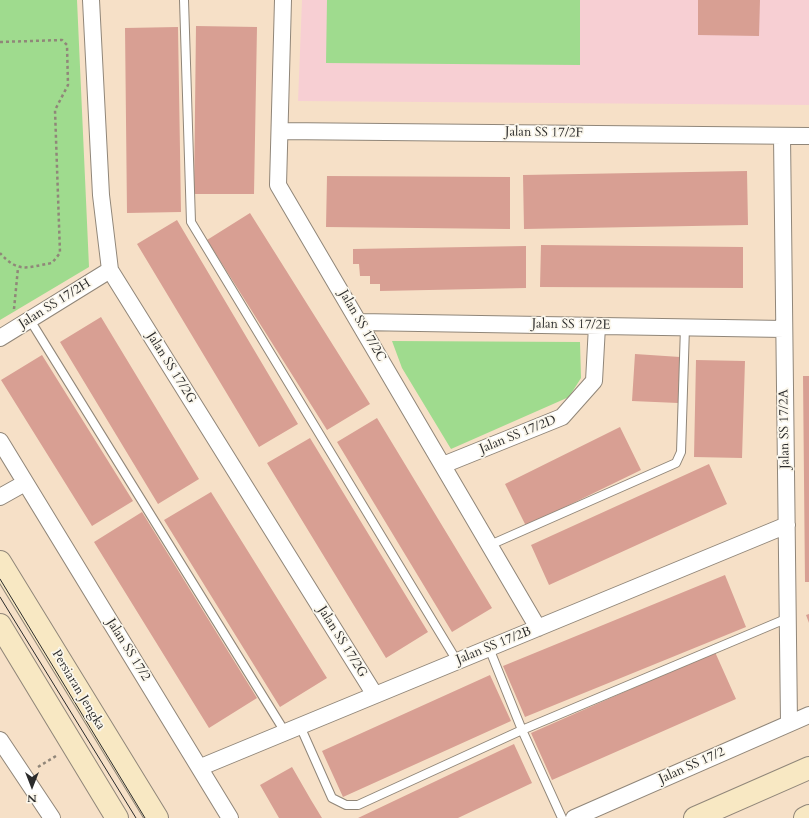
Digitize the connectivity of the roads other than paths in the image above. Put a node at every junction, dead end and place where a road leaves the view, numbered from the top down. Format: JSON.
{"nodes":[{"id":1,"x":91,"y":0,"type":"edge"},
{"id":2,"x":184,"y":0,"type":"edge"},
{"id":3,"x":283,"y":0,"type":"edge"},
{"id":4,"x":280,"y":131,"type":"junction"},
{"id":5,"x":782,"y":136,"type":"junction"},
{"id":6,"x":809,"y":136,"type":"edge"},
{"id":7,"x":110,"y":270,"type":"junction"},
{"id":8,"x":30,"y":320,"type":"junction"},
{"id":9,"x":359,"y":322,"type":"junction"},
{"id":10,"x":597,"y":326,"type":"junction"},
{"id":11,"x":685,"y":327,"type":"junction"},
{"id":12,"x":784,"y":329,"type":"junction"},
{"id":13,"x":0,"y":338,"type":"edge"},
{"id":14,"x":0,"y":441,"type":"edge"},
{"id":15,"x":443,"y":465,"type":"junction"},
{"id":16,"x":25,"y":482,"type":"junction"},
{"id":17,"x":0,"y":497,"type":"edge"},
{"id":18,"x":787,"y":525,"type":"junction"},
{"id":19,"x":490,"y":545,"type":"junction"},
{"id":20,"x":0,"y":562,"type":"edge"},
{"id":21,"x":788,"y":618,"type":"junction"},
{"id":22,"x":0,"y":625,"type":"edge"},
{"id":23,"x":538,"y":628,"type":"junction"},
{"id":24,"x":490,"y":648,"type":"junction"},
{"id":25,"x":457,"y":661,"type":"junction"},
{"id":26,"x":375,"y":695,"type":"junction"},
{"id":27,"x":809,"y":715,"type":"edge"},
{"id":28,"x":789,"y":723,"type":"junction"},
{"id":29,"x":300,"y":726,"type":"junction"},
{"id":30,"x":522,"y":730,"type":"junction"},
{"id":31,"x":285,"y":732,"type":"junction"},
{"id":32,"x":0,"y":740,"type":"edge"},
{"id":33,"x":0,"y":767,"type":"edge"},
{"id":34,"x":201,"y":767,"type":"junction"},
{"id":35,"x":809,"y":768,"type":"edge"},
{"id":36,"x":20,"y":771,"type":"junction"},
{"id":37,"x":809,"y":816,"type":"edge"},
{"id":38,"x":52,"y":818,"type":"edge"},
{"id":39,"x":117,"y":818,"type":"edge"},
{"id":40,"x":157,"y":818,"type":"edge"},
{"id":41,"x":230,"y":818,"type":"edge"},
{"id":42,"x":562,"y":818,"type":"edge"},
{"id":43,"x":574,"y":818,"type":"edge"},
{"id":44,"x":695,"y":818,"type":"edge"},
{"id":45,"x":805,"y":818,"type":"edge"}],
"edges":[{"from":1,"to":7,"type":"street","name":"Jalan SS 17/2G"},
{"from":2,"to":25,"type":"lane"},
{"from":3,"to":4,"type":"street","name":"Jalan SS 17/2C"},
{"from":4,"to":5,"type":"street","name":"Jalan SS 17/2F"},
{"from":4,"to":9,"type":"street","name":"Jalan SS 17/2C"},
{"from":5,"to":6,"type":"street","name":"Jalan SS 17/2F"},
{"from":5,"to":12,"type":"street","name":"Jalan SS 17/2A"},
{"from":7,"to":8,"type":"street","name":"Jalan SS 17/2H"},
{"from":7,"to":26,"type":"street","name":"Jalan SS 17/2G"},
{"from":8,"to":13,"type":"street","name":"Jalan SS 17/2H"},
{"from":8,"to":31,"type":"lane"},
{"from":9,"to":10,"type":"street","name":"Jalan SS 17/2E"},
{"from":9,"to":15,"type":"street","name":"Jalan SS 17/2C"},
{"from":10,"to":11,"type":"street","name":"Jalan SS 17/2E"},
{"from":10,"to":15,"type":"street","name":"Jalan SS 17/2D"},
{"from":11,"to":12,"type":"street","name":"Jalan SS 17/2E"},
{"from":11,"to":19,"type":"lane"},
{"from":12,"to":18,"type":"street","name":"Jalan SS 17/2A"},
{"from":14,"to":16,"type":"street","name":"Jalan SS 17/2"},
{"from":15,"to":19,"type":"street","name":"Jalan SS 17/2C"},
{"from":16,"to":17,"type":"street"},
{"from":16,"to":34,"type":"street","name":"Jalan SS 17/2"},
{"from":18,"to":21,"type":"street","name":"Jalan SS 17/2A"},
{"from":18,"to":23,"type":"street","name":"Jalan SS 17/2B"},
{"from":19,"to":23,"type":"street","name":"Jalan SS 17/2C"},
{"from":20,"to":40,"type":"main road","name":"Persiaran Jengka"},
{"from":21,"to":28,"type":"street","name":"Jalan SS 17/2A"},
{"from":21,"to":30,"type":"lane"},
{"from":22,"to":39,"type":"main road"},
{"from":23,"to":24,"type":"street","name":"Jalan SS 17/2B"},
{"from":24,"to":25,"type":"street","name":"Jalan SS 17/2B"},
{"from":24,"to":30,"type":"lane"},
{"from":25,"to":26,"type":"street","name":"Jalan SS 17/2B"},
{"from":26,"to":29,"type":"street","name":"Jalan SS 17/2B"},
{"from":27,"to":28,"type":"street","name":"Jalan SS 17/2"},
{"from":28,"to":43,"type":"street","name":"Jalan SS 17/2"},
{"from":29,"to":30,"type":"lane"},
{"from":29,"to":31,"type":"street","name":"Jalan SS 17/2B"},
{"from":30,"to":42,"type":"lane"},
{"from":31,"to":34,"type":"street","name":"Jalan SS 17/2B"},
{"from":32,"to":36,"type":"street"},
{"from":33,"to":36,"type":"street"},
{"from":34,"to":41,"type":"street","name":"Jalan SS 17/2"},
{"from":35,"to":44,"type":"main road"},
{"from":36,"to":38,"type":"street"},
{"from":37,"to":45,"type":"main road"}]}
